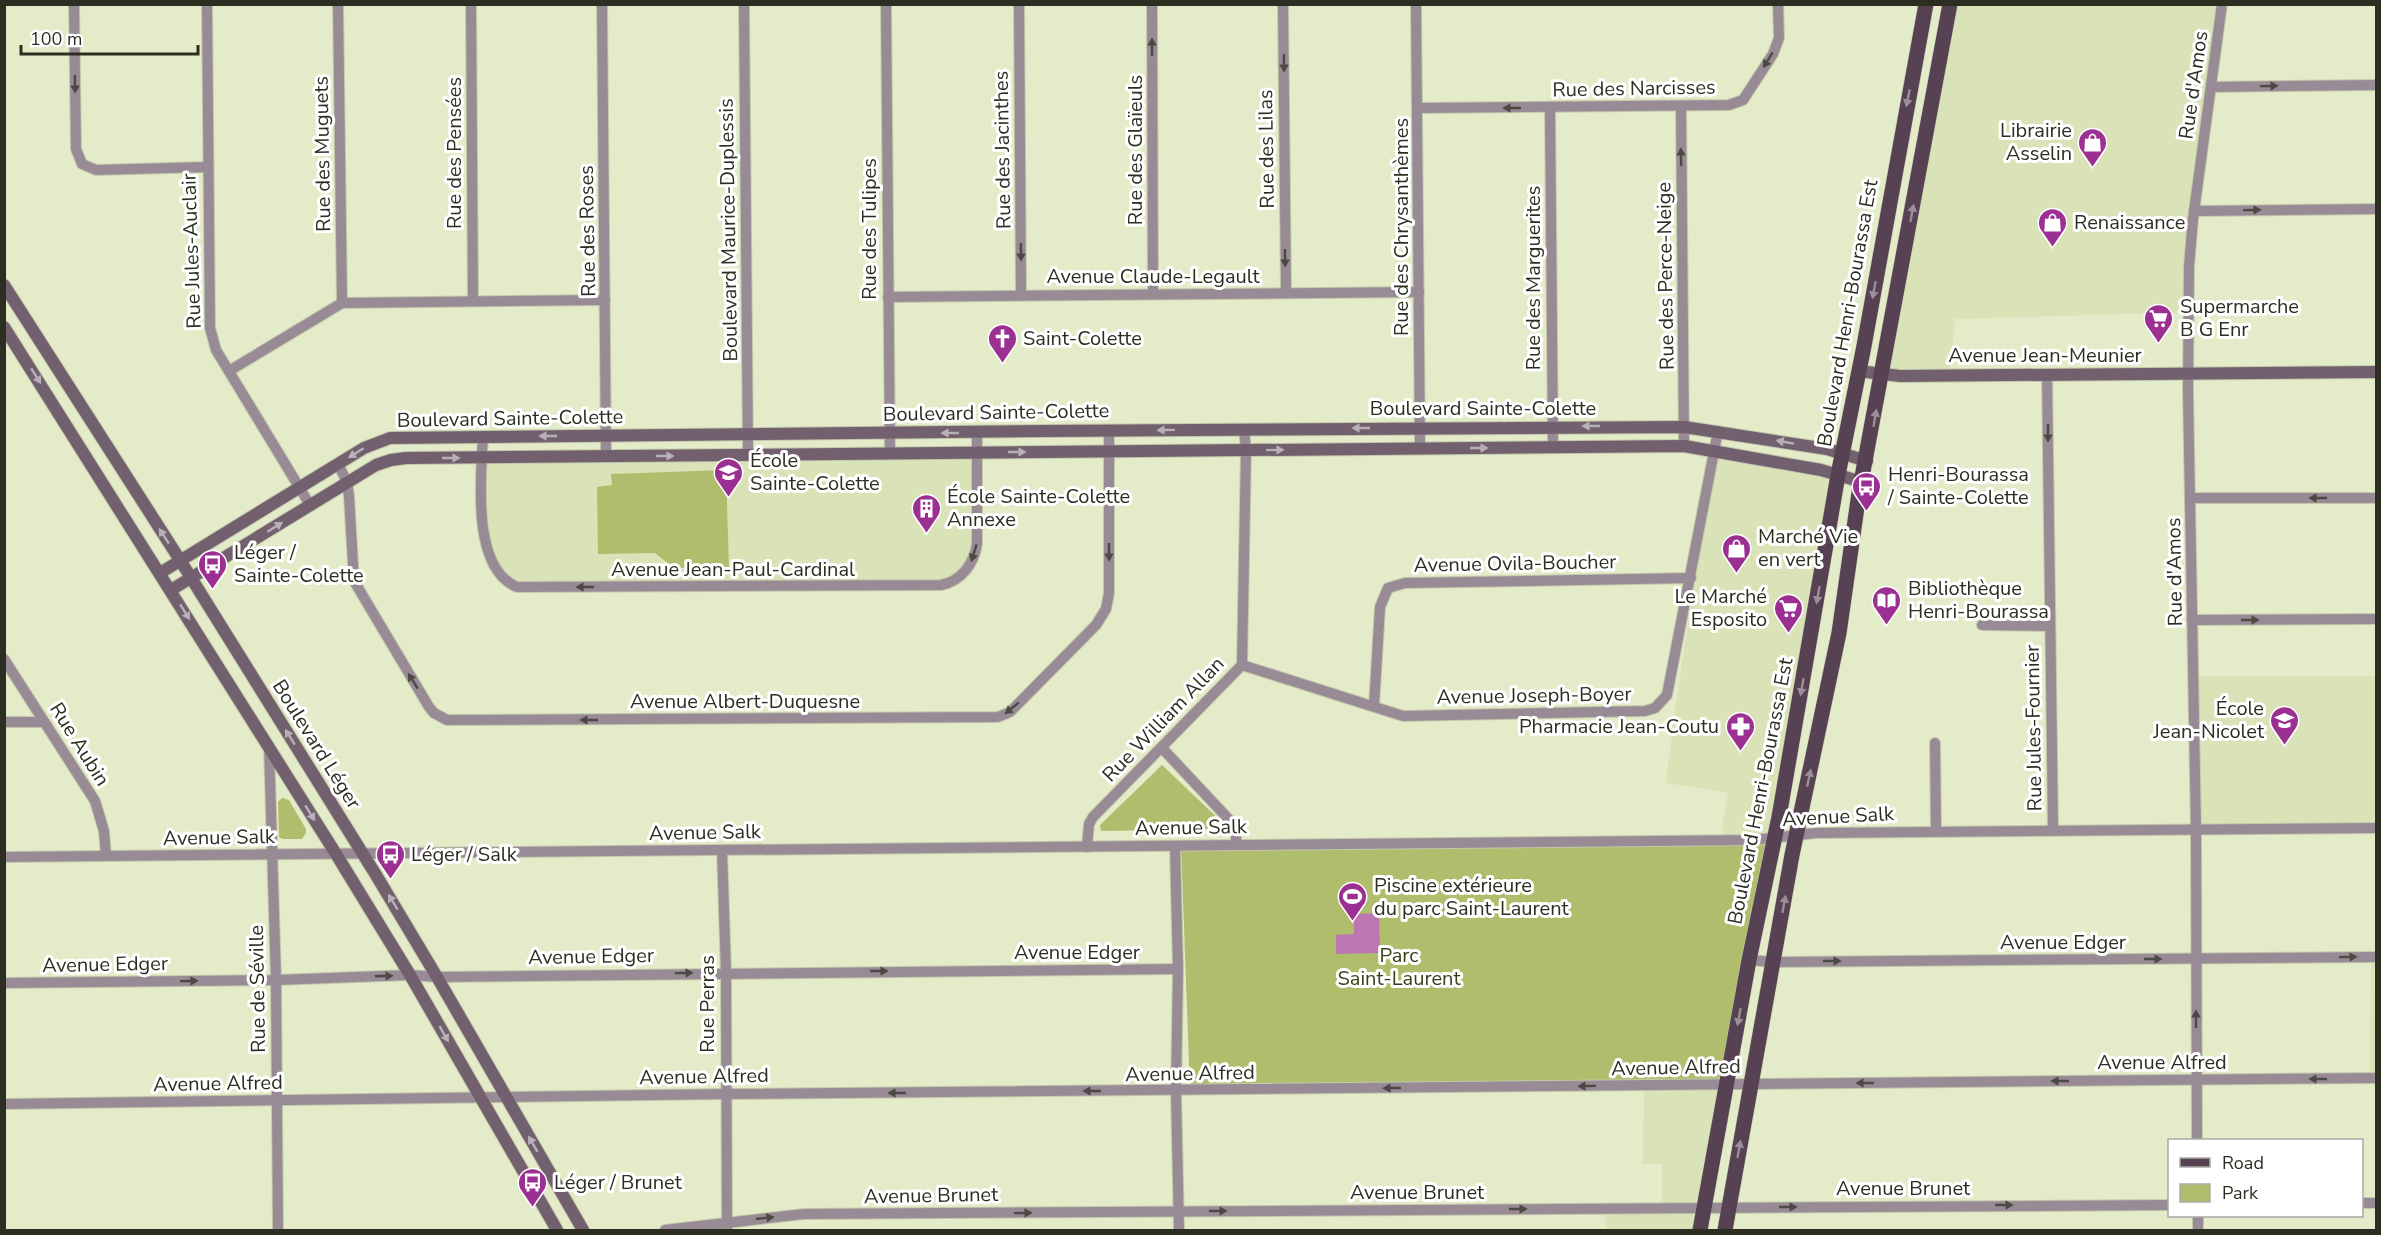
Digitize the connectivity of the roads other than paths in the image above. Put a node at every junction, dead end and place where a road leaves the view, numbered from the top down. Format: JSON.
{"nodes":[{"id":1,"x":74,"y":4,"type":"edge"},
{"id":2,"x":207,"y":4,"type":"edge"},
{"id":3,"x":338,"y":4,"type":"edge"},
{"id":4,"x":471,"y":4,"type":"edge"},
{"id":5,"x":602,"y":4,"type":"edge"},
{"id":6,"x":744,"y":4,"type":"edge"},
{"id":7,"x":886,"y":4,"type":"edge"},
{"id":8,"x":1018,"y":4,"type":"edge"},
{"id":9,"x":1152,"y":4,"type":"edge"},
{"id":10,"x":1283,"y":4,"type":"edge"},
{"id":11,"x":1416,"y":4,"type":"edge"},
{"id":12,"x":1779,"y":4,"type":"edge"},
{"id":13,"x":1926,"y":4,"type":"edge"},
{"id":14,"x":1950,"y":4,"type":"edge"},
{"id":15,"x":2222,"y":4,"type":"edge"},
{"id":16,"x":2376,"y":85,"type":"edge"},
{"id":17,"x":2211,"y":87,"type":"junction"},
{"id":18,"x":1681,"y":106,"type":"junction"},
{"id":19,"x":1550,"y":107,"type":"junction"},
{"id":20,"x":1418,"y":108,"type":"junction"},
{"id":21,"x":207,"y":168,"type":"junction"},
{"id":22,"x":2376,"y":209,"type":"edge"},
{"id":23,"x":2194,"y":211,"type":"junction"},
{"id":24,"x":4,"y":285,"type":"edge"},
{"id":25,"x":1286,"y":292,"type":"junction"},
{"id":26,"x":1419,"y":292,"type":"junction"},
{"id":27,"x":1021,"y":294,"type":"junction"},
{"id":28,"x":1153,"y":294,"type":"junction"},
{"id":29,"x":888,"y":297,"type":"junction"},
{"id":30,"x":605,"y":300,"type":"junction"},
{"id":31,"x":473,"y":301,"type":"junction"},
{"id":32,"x":342,"y":303,"type":"junction"},
{"id":33,"x":4,"y":327,"type":"edge"},
{"id":34,"x":229,"y":371,"type":"junction"},
{"id":35,"x":1858,"y":371,"type":"junction"},
{"id":36,"x":2376,"y":372,"type":"edge"},
{"id":37,"x":1883,"y":374,"type":"junction"},
{"id":38,"x":2047,"y":374,"type":"junction"},
{"id":39,"x":2188,"y":374,"type":"junction"},
{"id":40,"x":1552,"y":426,"type":"junction"},
{"id":41,"x":1684,"y":426,"type":"junction"},
{"id":42,"x":1420,"y":428,"type":"junction"},
{"id":43,"x":1244,"y":429,"type":"junction"},
{"id":44,"x":1109,"y":430,"type":"junction"},
{"id":45,"x":1718,"y":430,"type":"junction"},
{"id":46,"x":889,"y":433,"type":"junction"},
{"id":47,"x":977,"y":433,"type":"junction"},
{"id":48,"x":748,"y":435,"type":"junction"},
{"id":49,"x":606,"y":436,"type":"junction"},
{"id":50,"x":483,"y":437,"type":"junction"},
{"id":51,"x":1684,"y":446,"type":"junction"},
{"id":52,"x":1553,"y":448,"type":"junction"},
{"id":53,"x":1420,"y":449,"type":"junction"},
{"id":54,"x":1246,"y":450,"type":"junction"},
{"id":55,"x":1714,"y":450,"type":"junction"},
{"id":56,"x":976,"y":452,"type":"junction"},
{"id":57,"x":1108,"y":452,"type":"junction"},
{"id":58,"x":890,"y":454,"type":"junction"},
{"id":59,"x":1842,"y":454,"type":"junction"},
{"id":60,"x":748,"y":455,"type":"junction"},
{"id":61,"x":606,"y":456,"type":"junction"},
{"id":62,"x":482,"y":458,"type":"junction"},
{"id":63,"x":1867,"y":461,"type":"junction"},
{"id":64,"x":338,"y":464,"type":"junction"},
{"id":65,"x":1838,"y":475,"type":"junction"},
{"id":66,"x":347,"y":482,"type":"junction"},
{"id":67,"x":1862,"y":482,"type":"junction"},
{"id":68,"x":300,"y":487,"type":"junction"},
{"id":69,"x":2191,"y":498,"type":"junction"},
{"id":70,"x":2376,"y":498,"type":"edge"},
{"id":71,"x":310,"y":505,"type":"junction"},
{"id":72,"x":180,"y":560,"type":"junction"},
{"id":73,"x":160,"y":573,"type":"junction"},
{"id":74,"x":191,"y":578,"type":"junction"},
{"id":75,"x":1691,"y":578,"type":"junction"},
{"id":76,"x":171,"y":590,"type":"junction"},
{"id":77,"x":2376,"y":619,"type":"edge"},
{"id":78,"x":2192,"y":620,"type":"junction"},
{"id":79,"x":1982,"y":625,"type":"dead end"},
{"id":80,"x":2049,"y":626,"type":"junction"},
{"id":81,"x":4,"y":658,"type":"edge"},
{"id":82,"x":1242,"y":665,"type":"junction"},
{"id":83,"x":1374,"y":706,"type":"junction"},
{"id":84,"x":4,"y":722,"type":"edge"},
{"id":85,"x":44,"y":722,"type":"junction"},
{"id":86,"x":1935,"y":743,"type":"dead end"},
{"id":87,"x":268,"y":746,"type":"junction"},
{"id":88,"x":1162,"y":748,"type":"junction"},
{"id":89,"x":2376,"y":828,"type":"edge"},
{"id":90,"x":2053,"y":829,"type":"junction"},
{"id":91,"x":2196,"y":830,"type":"junction"},
{"id":92,"x":1936,"y":831,"type":"junction"},
{"id":93,"x":1797,"y":836,"type":"junction"},
{"id":94,"x":1775,"y":837,"type":"junction"},
{"id":95,"x":1236,"y":845,"type":"junction"},
{"id":96,"x":1176,"y":846,"type":"junction"},
{"id":97,"x":1087,"y":847,"type":"junction"},
{"id":98,"x":722,"y":850,"type":"junction"},
{"id":99,"x":362,"y":853,"type":"junction"},
{"id":100,"x":272,"y":854,"type":"junction"},
{"id":101,"x":336,"y":854,"type":"junction"},
{"id":102,"x":106,"y":856,"type":"junction"},
{"id":103,"x":4,"y":857,"type":"edge"},
{"id":104,"x":2376,"y":957,"type":"edge"},
{"id":105,"x":2196,"y":959,"type":"junction"},
{"id":106,"x":1749,"y":960,"type":"junction"},
{"id":107,"x":1773,"y":962,"type":"junction"},
{"id":108,"x":1178,"y":969,"type":"junction"},
{"id":109,"x":726,"y":972,"type":"junction"},
{"id":110,"x":410,"y":975,"type":"junction"},
{"id":111,"x":437,"y":976,"type":"junction"},
{"id":112,"x":276,"y":980,"type":"junction"},
{"id":113,"x":4,"y":983,"type":"edge"},
{"id":114,"x":2376,"y":1078,"type":"edge"},
{"id":115,"x":2197,"y":1080,"type":"junction"},
{"id":116,"x":1751,"y":1084,"type":"junction"},
{"id":117,"x":1726,"y":1086,"type":"junction"},
{"id":118,"x":1176,"y":1091,"type":"junction"},
{"id":119,"x":726,"y":1094,"type":"junction"},
{"id":120,"x":481,"y":1097,"type":"junction"},
{"id":121,"x":506,"y":1097,"type":"junction"},
{"id":122,"x":277,"y":1100,"type":"junction"},
{"id":123,"x":4,"y":1104,"type":"edge"},
{"id":124,"x":2197,"y":1139,"type":"edge"},
{"id":125,"x":2168,"y":1204,"type":"edge"},
{"id":126,"x":1729,"y":1207,"type":"junction"},
{"id":127,"x":1704,"y":1208,"type":"junction"},
{"id":128,"x":1179,"y":1211,"type":"junction"},
{"id":129,"x":727,"y":1227,"type":"edge"},
{"id":130,"x":278,"y":1230,"type":"edge"},
{"id":131,"x":557,"y":1230,"type":"edge"},
{"id":132,"x":583,"y":1230,"type":"edge"},
{"id":133,"x":665,"y":1230,"type":"edge"},
{"id":134,"x":1179,"y":1230,"type":"edge"},
{"id":135,"x":1700,"y":1230,"type":"edge"},
{"id":136,"x":1725,"y":1230,"type":"edge"}],
"edges":[{"from":1,"to":21,"type":"street","one_way":true},
{"from":2,"to":21,"type":"street","name":"Rue Jules-Auclair"},
{"from":3,"to":32,"type":"street","name":"Rue des Muguets"},
{"from":4,"to":31,"type":"street","name":"Rue des Pensées"},
{"from":5,"to":30,"type":"street","name":"Rue des Roses"},
{"from":6,"to":48,"type":"street","name":"Boulevard Maurice-Duplessis"},
{"from":7,"to":29,"type":"street","name":"Rue des Tulipes"},
{"from":8,"to":27,"type":"street","name":"Rue des Jacinthes","one_way":true},
{"from":28,"to":9,"type":"street","name":"Rue des Glaïeuls","one_way":true},
{"from":10,"to":25,"type":"street","name":"Rue des Lilas","one_way":true},
{"from":11,"to":20,"type":"street","name":"Rue des Chrysanthèmes"},
{"from":12,"to":18,"type":"street","name":"Rue des Narcisses","one_way":true},
{"from":13,"to":35,"type":"main road","name":"Boulevard Henri-Bourassa Est","one_way":true},
{"from":37,"to":14,"type":"main road","one_way":true},
{"from":15,"to":17,"type":"street","name":"Rue d'Amos"},
{"from":17,"to":16,"type":"street","one_way":true},
{"from":17,"to":23,"type":"street","name":"Rue d'Amos"},
{"from":18,"to":19,"type":"street","name":"Rue des Narcisses"},
{"from":41,"to":18,"type":"street","name":"Rue des Perce-Neige","one_way":true},
{"from":19,"to":20,"type":"street","name":"Rue des Narcisses","one_way":true},
{"from":19,"to":40,"type":"street","name":"Rue des Marguerites"},
{"from":20,"to":26,"type":"street","name":"Rue des Chrysanthèmes"},
{"from":21,"to":34,"type":"street","name":"Rue Jules-Auclair"},
{"from":23,"to":22,"type":"street","one_way":true},
{"from":23,"to":39,"type":"street","name":"Rue d'Amos"},
{"from":72,"to":24,"type":"street","name":"Boulevard Léger","one_way":true},
{"from":25,"to":26,"type":"street","name":"Avenue Claude-Legault"},
{"from":25,"to":28,"type":"street","name":"Avenue Claude-Legault"},
{"from":26,"to":42,"type":"street","name":"Rue des Chrysanthèmes"},
{"from":27,"to":28,"type":"street","name":"Avenue Claude-Legault"},
{"from":27,"to":29,"type":"street","name":"Avenue Claude-Legault"},
{"from":29,"to":46,"type":"street","name":"Rue des Tulipes"},
{"from":30,"to":31,"type":"street"},
{"from":30,"to":49,"type":"street","name":"Rue des Roses"},
{"from":31,"to":32,"type":"street"},
{"from":32,"to":34,"type":"street"},
{"from":33,"to":73,"type":"street","one_way":true},
{"from":34,"to":68,"type":"street","name":"Rue Jules-Auclair"},
{"from":35,"to":37,"type":"street","name":"Avenue Jean-Meunier"},
{"from":35,"to":59,"type":"main road","name":"Boulevard Henri-Bourassa Est"},
{"from":36,"to":39,"type":"street","name":"Avenue Jean-Meunier"},
{"from":37,"to":38,"type":"street","name":"Avenue Jean-Meunier"},
{"from":63,"to":37,"type":"main road","one_way":true},
{"from":38,"to":39,"type":"street","name":"Avenue Jean-Meunier"},
{"from":38,"to":80,"type":"street","name":"Rue Jules-Fournier","one_way":true},
{"from":39,"to":69,"type":"street","name":"Rue d'Amos"},
{"from":41,"to":40,"type":"street","name":"Boulevard Sainte-Colette","one_way":true},
{"from":40,"to":42,"type":"street","name":"Boulevard Sainte-Colette"},
{"from":40,"to":52,"type":"street","name":"Rue des Marguerites"},
{"from":41,"to":45,"type":"street","name":"Boulevard Sainte-Colette"},
{"from":41,"to":51,"type":"street","name":"Rue des Perce-Neige"},
{"from":42,"to":43,"type":"street","name":"Boulevard Sainte-Colette","one_way":true},
{"from":42,"to":53,"type":"street","name":"Rue des Chrysanthèmes"},
{"from":43,"to":44,"type":"street","name":"Boulevard Sainte-Colette","one_way":true},
{"from":43,"to":54,"type":"street","name":"Rue William Allan"},
{"from":44,"to":47,"type":"street","name":"Boulevard Sainte-Colette"},
{"from":44,"to":57,"type":"street","name":"Avenue Albert-Duquesne"},
{"from":45,"to":55,"type":"street","name":"Avenue Joseph-Boyer"},
{"from":59,"to":45,"type":"street","name":"Boulevard Sainte-Colette","one_way":true},
{"from":47,"to":46,"type":"street","name":"Boulevard Sainte-Colette","one_way":true},
{"from":46,"to":48,"type":"street","name":"Boulevard Sainte-Colette"},
{"from":46,"to":58,"type":"street","name":"Rue des Tulipes"},
{"from":47,"to":56,"type":"street","name":"Avenue Jean-Paul-Cardinal"},
{"from":48,"to":49,"type":"street","name":"Boulevard Sainte-Colette"},
{"from":48,"to":60,"type":"street","name":"Boulevard Maurice-Duplessis"},
{"from":49,"to":50,"type":"street","name":"Boulevard Sainte-Colette","one_way":true},
{"from":49,"to":61,"type":"street","name":"Rue des Roses"},
{"from":50,"to":62,"type":"street","name":"Avenue Jean-Paul-Cardinal"},
{"from":50,"to":64,"type":"street","name":"Boulevard Sainte-Colette","one_way":true},
{"from":51,"to":52,"type":"street","name":"Boulevard Sainte-Colette"},
{"from":51,"to":55,"type":"street","name":"Boulevard Sainte-Colette"},
{"from":53,"to":52,"type":"street","name":"Boulevard Sainte-Colette","one_way":true},
{"from":54,"to":53,"type":"street","name":"Boulevard Sainte-Colette","one_way":true},
{"from":54,"to":57,"type":"street","name":"Boulevard Sainte-Colette"},
{"from":54,"to":82,"type":"street","name":"Rue William Allan"},
{"from":55,"to":65,"type":"street","name":"Boulevard Sainte-Colette"},
{"from":55,"to":75,"type":"street","name":"Avenue Joseph-Boyer"},
{"from":56,"to":57,"type":"street","name":"Boulevard Sainte-Colette","one_way":true},
{"from":56,"to":58,"type":"street","name":"Boulevard Sainte-Colette"},
{"from":56,"to":62,"type":"street","name":"Avenue Jean-Paul-Cardinal","one_way":true},
{"from":57,"to":66,"type":"street","name":"Avenue Albert-Duquesne","one_way":true},
{"from":58,"to":60,"type":"street","name":"Boulevard Sainte-Colette"},
{"from":59,"to":63,"type":"street","name":"Boulevard Sainte-Colette"},
{"from":59,"to":65,"type":"main road","name":"Boulevard Henri-Bourassa Est"},
{"from":61,"to":60,"type":"street","name":"Boulevard Sainte-Colette","one_way":true},
{"from":61,"to":62,"type":"street","name":"Boulevard Sainte-Colette"},
{"from":66,"to":62,"type":"street","name":"Boulevard Sainte-Colette","one_way":true},
{"from":63,"to":67,"type":"main road"},
{"from":64,"to":66,"type":"street","name":"Avenue Albert-Duquesne"},
{"from":64,"to":68,"type":"street","name":"Boulevard Sainte-Colette"},
{"from":65,"to":67,"type":"street","name":"Boulevard Sainte-Colette"},
{"from":65,"to":94,"type":"main road","name":"Boulevard Henri-Bourassa Est","one_way":true},
{"from":66,"to":71,"type":"street","name":"Boulevard Sainte-Colette"},
{"from":93,"to":67,"type":"main road","one_way":true},
{"from":68,"to":71,"type":"street","name":"Rue Jules-Auclair"},
{"from":68,"to":72,"type":"street","name":"Boulevard Sainte-Colette"},
{"from":70,"to":69,"type":"street","one_way":true},
{"from":69,"to":78,"type":"street","name":"Rue d'Amos"},
{"from":74,"to":71,"type":"street","name":"Boulevard Sainte-Colette","one_way":true},
{"from":72,"to":73,"type":"street","name":"Boulevard Sainte-Colette"},
{"from":72,"to":74,"type":"street","name":"Boulevard Léger"},
{"from":73,"to":76,"type":"street"},
{"from":74,"to":76,"type":"street","name":"Boulevard Sainte-Colette"},
{"from":99,"to":74,"type":"street","name":"Boulevard Léger","one_way":true},
{"from":75,"to":83,"type":"street","name":"Avenue Joseph-Boyer"},
{"from":75,"to":83,"type":"street","name":"Avenue Ovila-Boucher"},
{"from":76,"to":87,"type":"street","one_way":true},
{"from":78,"to":77,"type":"street","one_way":true},
{"from":78,"to":91,"type":"street","name":"Rue d'Amos"},
{"from":79,"to":80,"type":"street"},
{"from":80,"to":90,"type":"street","name":"Rue Jules-Fournier"},
{"from":81,"to":85,"type":"street","name":"Rue Aubin"},
{"from":82,"to":83,"type":"street","name":"Avenue Joseph-Boyer"},
{"from":82,"to":88,"type":"street","name":"Rue William Allan"},
{"from":84,"to":85,"type":"street"},
{"from":85,"to":102,"type":"street","name":"Rue Aubin"},
{"from":86,"to":92,"type":"street"},
{"from":87,"to":100,"type":"street","name":"Rue de Séville"},
{"from":87,"to":101,"type":"street","one_way":true},
{"from":88,"to":95,"type":"street"},
{"from":88,"to":97,"type":"street","name":"Rue William Allan"},
{"from":89,"to":91,"type":"street","name":"Avenue Salk"},
{"from":90,"to":91,"type":"street","name":"Avenue Salk"},
{"from":90,"to":92,"type":"street","name":"Avenue Salk"},
{"from":91,"to":105,"type":"street","name":"Rue d'Amos"},
{"from":92,"to":93,"type":"street","name":"Avenue Salk"},
{"from":93,"to":94,"type":"street","name":"Avenue Salk"},
{"from":107,"to":93,"type":"main road","one_way":true},
{"from":94,"to":95,"type":"street","name":"Avenue Salk"},
{"from":94,"to":106,"type":"main road","name":"Boulevard Henri-Bourassa Est"},
{"from":95,"to":96,"type":"street","name":"Avenue Salk"},
{"from":96,"to":97,"type":"street","name":"Avenue Salk"},
{"from":96,"to":108,"type":"street"},
{"from":97,"to":98,"type":"street","name":"Avenue Salk"},
{"from":98,"to":99,"type":"street","name":"Avenue Salk"},
{"from":98,"to":109,"type":"street","name":"Rue Perras"},
{"from":99,"to":101,"type":"street","name":"Avenue Salk"},
{"from":111,"to":99,"type":"street","name":"Boulevard Léger","one_way":true},
{"from":100,"to":101,"type":"street","name":"Avenue Salk"},
{"from":100,"to":102,"type":"street","name":"Avenue Salk"},
{"from":100,"to":112,"type":"street","name":"Rue de Séville"},
{"from":101,"to":110,"type":"street"},
{"from":102,"to":103,"type":"street","name":"Avenue Salk"},
{"from":105,"to":104,"type":"street","name":"Avenue Edger","one_way":true},
{"from":107,"to":105,"type":"street","name":"Avenue Edger","one_way":true},
{"from":115,"to":105,"type":"street","name":"Rue d'Amos","one_way":true},
{"from":106,"to":107,"type":"street","name":"Avenue Edger"},
{"from":106,"to":117,"type":"main road","name":"Boulevard Henri-Bourassa Est","one_way":true},
{"from":107,"to":116,"type":"main road"},
{"from":109,"to":108,"type":"street","name":"Avenue Edger","one_way":true},
{"from":108,"to":118,"type":"street"},
{"from":111,"to":109,"type":"street","name":"Avenue Edger","one_way":true},
{"from":109,"to":119,"type":"street","name":"Rue Perras"},
{"from":110,"to":111,"type":"street","name":"Avenue Edger"},
{"from":112,"to":110,"type":"street","name":"Avenue Edger","one_way":true},
{"from":110,"to":120,"type":"street","one_way":true},
{"from":111,"to":121,"type":"street","name":"Boulevard Léger"},
{"from":113,"to":112,"type":"street","name":"Avenue Edger","one_way":true},
{"from":112,"to":122,"type":"street","name":"Rue de Séville"},
{"from":114,"to":115,"type":"street","name":"Avenue Alfred","one_way":true},
{"from":115,"to":116,"type":"street","name":"Avenue Alfred","one_way":true},
{"from":115,"to":124,"type":"street","name":"Rue d'Amos"},
{"from":116,"to":117,"type":"street","name":"Avenue Alfred"},
{"from":126,"to":116,"type":"main road","one_way":true},
{"from":117,"to":118,"type":"street","name":"Avenue Alfred","one_way":true},
{"from":117,"to":127,"type":"main road","name":"Boulevard Henri-Bourassa Est"},
{"from":118,"to":119,"type":"street","name":"Avenue Alfred","one_way":true},
{"from":118,"to":128,"type":"street"},
{"from":119,"to":121,"type":"street","name":"Avenue Alfred"},
{"from":119,"to":129,"type":"street","name":"Rue Perras"},
{"from":120,"to":121,"type":"street","name":"Avenue Alfred"},
{"from":120,"to":122,"type":"street","name":"Avenue Alfred"},
{"from":120,"to":131,"type":"street"},
{"from":132,"to":121,"type":"street","name":"Boulevard Léger","one_way":true},
{"from":122,"to":123,"type":"street","name":"Avenue Alfred"},
{"from":122,"to":130,"type":"street","name":"Rue de Séville"},
{"from":126,"to":125,"type":"street","name":"Avenue Brunet","one_way":true},
{"from":126,"to":127,"type":"street","name":"Avenue Brunet"},
{"from":126,"to":136,"type":"main road"},
{"from":128,"to":127,"type":"street","name":"Avenue Brunet","one_way":true},
{"from":127,"to":135,"type":"main road","name":"Boulevard Henri-Bourassa Est"},
{"from":129,"to":128,"type":"street","name":"Avenue Brunet","one_way":true},
{"from":128,"to":134,"type":"street"},
{"from":129,"to":133,"type":"street","name":"Avenue Brunet"}]}
